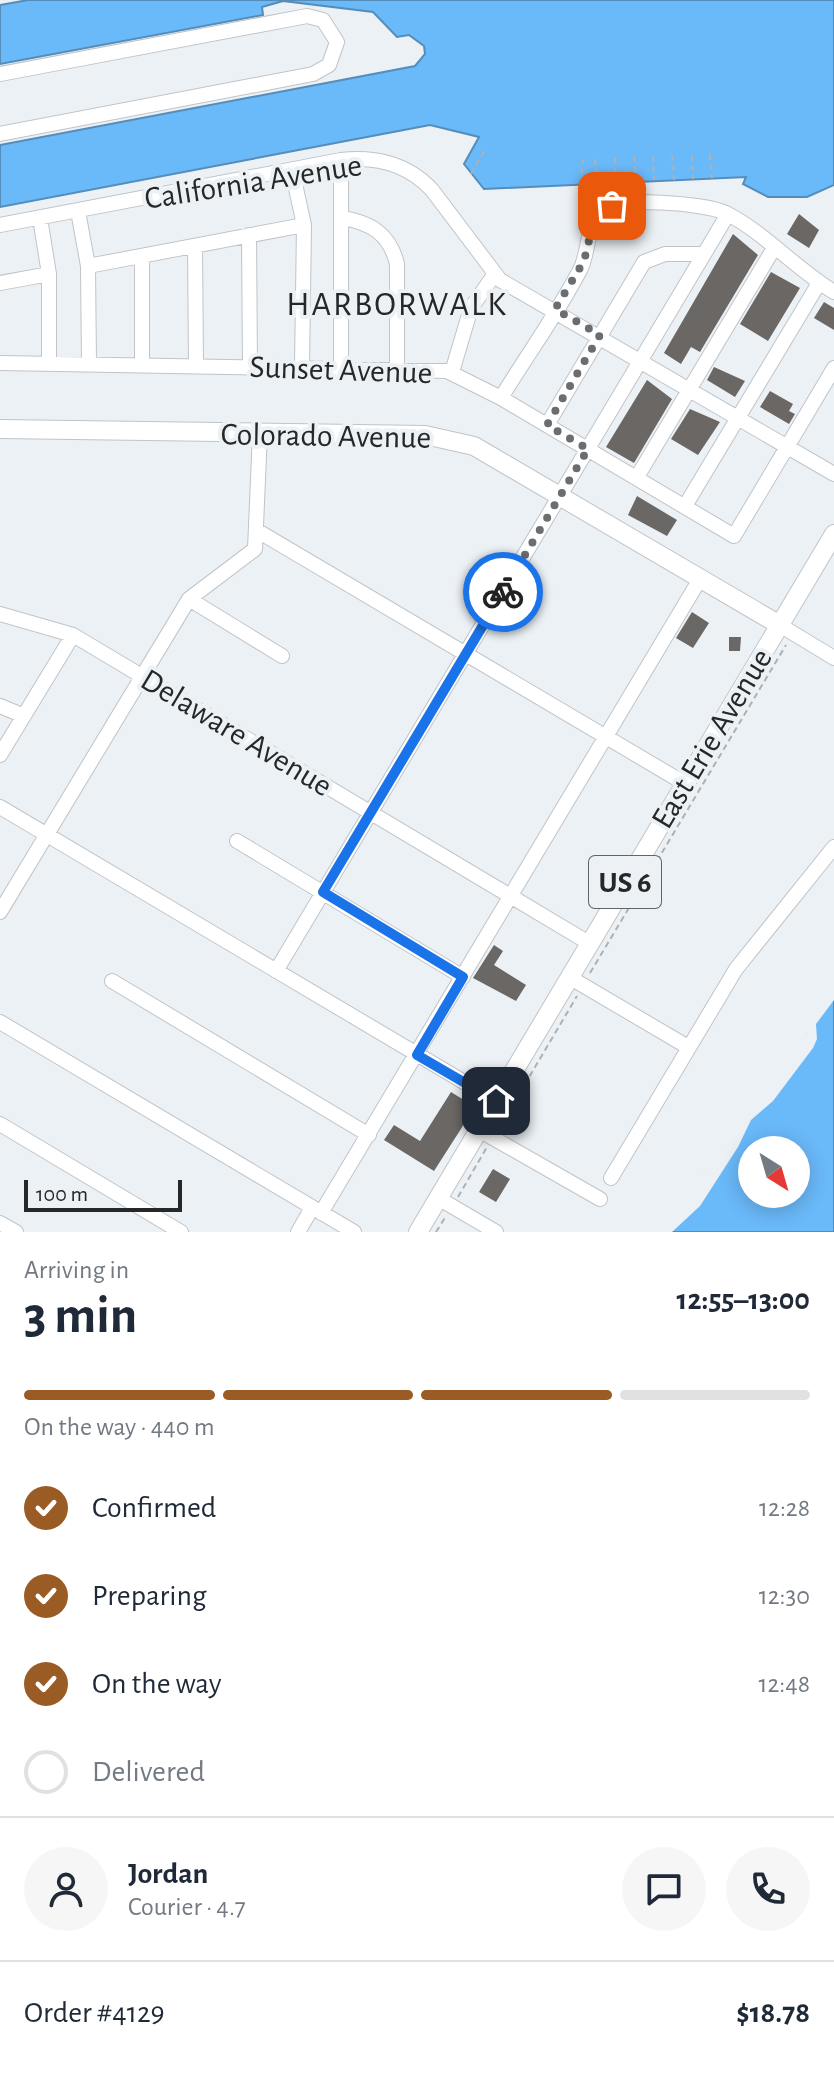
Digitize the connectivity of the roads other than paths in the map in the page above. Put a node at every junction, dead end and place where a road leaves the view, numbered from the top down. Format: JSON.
{"nodes":[{"id":1,"x":0,"y":74,"type":"edge"},
{"id":2,"x":0,"y":134,"type":"edge"},
{"id":3,"x":341,"y":160,"type":"junction"},
{"id":4,"x":292,"y":170,"type":"junction"},
{"id":5,"x":78,"y":211,"type":"junction"},
{"id":6,"x":728,"y":214,"type":"junction"},
{"id":7,"x":40,"y":218,"type":"junction"},
{"id":8,"x":342,"y":218,"type":"junction"},
{"id":9,"x":0,"y":225,"type":"edge"},
{"id":10,"x":304,"y":225,"type":"junction"},
{"id":11,"x":249,"y":235,"type":"junction"},
{"id":12,"x":195,"y":246,"type":"junction"},
{"id":13,"x":774,"y":248,"type":"junction"},
{"id":14,"x":704,"y":254,"type":"junction"},
{"id":15,"x":142,"y":256,"type":"junction"},
{"id":16,"x":88,"y":266,"type":"junction"},
{"id":17,"x":49,"y":274,"type":"junction"},
{"id":18,"x":494,"y":275,"type":"junction"},
{"id":19,"x":0,"y":283,"type":"edge"},
{"id":20,"x":819,"y":283,"type":"junction"},
{"id":21,"x":834,"y":292,"type":"edge"},
{"id":22,"x":555,"y":309,"type":"junction"},
{"id":23,"x":600,"y":335,"type":"junction"},
{"id":24,"x":641,"y":360,"type":"junction"},
{"id":25,"x":0,"y":363,"type":"edge"},
{"id":26,"x":49,"y":363,"type":"junction"},
{"id":27,"x":89,"y":364,"type":"junction"},
{"id":28,"x":142,"y":365,"type":"junction"},
{"id":29,"x":196,"y":365,"type":"junction"},
{"id":30,"x":250,"y":366,"type":"junction"},
{"id":31,"x":302,"y":366,"type":"junction"},
{"id":32,"x":341,"y":367,"type":"junction"},
{"id":33,"x":397,"y":367,"type":"junction"},
{"id":34,"x":834,"y":368,"type":"edge"},
{"id":35,"x":452,"y":372,"type":"junction"},
{"id":36,"x":690,"y":388,"type":"junction"},
{"id":37,"x":501,"y":398,"type":"junction"},
{"id":38,"x":739,"y":417,"type":"junction"},
{"id":39,"x":547,"y":425,"type":"junction"},
{"id":40,"x":0,"y":429,"type":"edge"},
{"id":41,"x":260,"y":433,"type":"junction"},
{"id":42,"x":788,"y":446,"type":"junction"},
{"id":43,"x":588,"y":449,"type":"junction"},
{"id":44,"x":834,"y":474,"type":"edge"},
{"id":45,"x":637,"y":477,"type":"junction"},
{"id":46,"x":560,"y":496,"type":"junction"},
{"id":47,"x":685,"y":506,"type":"junction"},
{"id":48,"x":256,"y":530,"type":"junction"},
{"id":49,"x":834,"y":534,"type":"edge"},
{"id":50,"x":700,"y":579,"type":"junction"},
{"id":51,"x":189,"y":599,"type":"junction"},
{"id":52,"x":0,"y":614,"type":"edge"},
{"id":53,"x":786,"y":629,"type":"junction"},
{"id":54,"x":73,"y":635,"type":"junction"},
{"id":55,"x":465,"y":654,"type":"junction"},
{"id":56,"x":282,"y":656,"type":"dead end"},
{"id":57,"x":834,"y":658,"type":"edge"},
{"id":58,"x":142,"y":676,"type":"junction"},
{"id":59,"x":0,"y":706,"type":"edge"},
{"id":60,"x":24,"y":716,"type":"junction"},
{"id":61,"x":605,"y":738,"type":"junction"},
{"id":62,"x":0,"y":755,"type":"edge"},
{"id":63,"x":684,"y":783,"type":"junction"},
{"id":64,"x":0,"y":807,"type":"edge"},
{"id":65,"x":370,"y":812,"type":"junction"},
{"id":66,"x":46,"y":835,"type":"junction"},
{"id":67,"x":237,"y":841,"type":"dead end"},
{"id":68,"x":834,"y":847,"type":"edge"},
{"id":69,"x":323,"y":892,"type":"junction"},
{"id":70,"x":511,"y":895,"type":"junction"},
{"id":71,"x":0,"y":912,"type":"edge"},
{"id":72,"x":589,"y":943,"type":"junction"},
{"id":73,"x":276,"y":971,"type":"junction"},
{"id":74,"x":463,"y":977,"type":"junction"},
{"id":75,"x":112,"y":981,"type":"dead end"},
{"id":76,"x":576,"y":981,"type":"junction"},
{"id":77,"x":0,"y":1022,"type":"edge"},
{"id":78,"x":688,"y":1047,"type":"junction"},
{"id":79,"x":417,"y":1055,"type":"junction"},
{"id":80,"x":496,"y":1101,"type":"junction"},
{"id":81,"x":0,"y":1124,"type":"edge"},
{"id":82,"x":486,"y":1134,"type":"junction"},
{"id":83,"x":369,"y":1135,"type":"junction"},
{"id":84,"x":611,"y":1178,"type":"dead end"},
{"id":85,"x":600,"y":1199,"type":"dead end"},
{"id":86,"x":445,"y":1202,"type":"junction"},
{"id":87,"x":317,"y":1210,"type":"junction"},
{"id":88,"x":0,"y":1223,"type":"edge"},
{"id":89,"x":427,"y":1231,"type":"edge"},
{"id":90,"x":16,"y":1232,"type":"edge"},
{"id":91,"x":181,"y":1232,"type":"edge"},
{"id":92,"x":298,"y":1232,"type":"edge"},
{"id":93,"x":354,"y":1232,"type":"edge"},
{"id":94,"x":496,"y":1232,"type":"edge"}],
"edges":[{"from":1,"to":2,"type":"street"},
{"from":3,"to":4,"type":"street","name":"California Avenue"},
{"from":3,"to":8,"type":"street"},
{"from":3,"to":18,"type":"street","name":"California Avenue"},
{"from":4,"to":5,"type":"street","name":"California Avenue"},
{"from":4,"to":10,"type":"street"},
{"from":5,"to":7,"type":"street","name":"California Avenue"},
{"from":5,"to":16,"type":"street"},
{"from":6,"to":13,"type":"street"},
{"from":6,"to":14,"type":"street"},
{"from":6,"to":22,"type":"street"},
{"from":7,"to":9,"type":"street","name":"California Avenue"},
{"from":7,"to":17,"type":"street"},
{"from":8,"to":32,"type":"street"},
{"from":8,"to":33,"type":"street"},
{"from":10,"to":11,"type":"street"},
{"from":10,"to":31,"type":"street"},
{"from":11,"to":12,"type":"street"},
{"from":11,"to":30,"type":"street"},
{"from":12,"to":15,"type":"street"},
{"from":12,"to":29,"type":"street"},
{"from":13,"to":20,"type":"street"},
{"from":13,"to":36,"type":"street"},
{"from":14,"to":23,"type":"street"},
{"from":14,"to":24,"type":"street"},
{"from":15,"to":16,"type":"street"},
{"from":15,"to":28,"type":"street"},
{"from":16,"to":27,"type":"street"},
{"from":17,"to":19,"type":"street"},
{"from":17,"to":26,"type":"street"},
{"from":18,"to":22,"type":"street","name":"California Avenue"},
{"from":18,"to":35,"type":"street"},
{"from":20,"to":21,"type":"street"},
{"from":20,"to":38,"type":"street"},
{"from":22,"to":23,"type":"street","name":"California Avenue"},
{"from":22,"to":37,"type":"street"},
{"from":23,"to":24,"type":"street","name":"California Avenue"},
{"from":23,"to":39,"type":"street"},
{"from":24,"to":36,"type":"street","name":"California Avenue"},
{"from":24,"to":43,"type":"street"},
{"from":25,"to":26,"type":"street","name":"Sunset Avenue"},
{"from":26,"to":27,"type":"street","name":"Sunset Avenue"},
{"from":27,"to":28,"type":"street","name":"Sunset Avenue"},
{"from":28,"to":29,"type":"street","name":"Sunset Avenue"},
{"from":29,"to":30,"type":"street","name":"Sunset Avenue"},
{"from":30,"to":31,"type":"street","name":"Sunset Avenue"},
{"from":31,"to":32,"type":"street","name":"Sunset Avenue"},
{"from":32,"to":33,"type":"street","name":"Sunset Avenue"},
{"from":33,"to":35,"type":"street","name":"Sunset Avenue"},
{"from":34,"to":42,"type":"street"},
{"from":35,"to":37,"type":"street","name":"Sunset Avenue"},
{"from":36,"to":38,"type":"street","name":"California Avenue"},
{"from":36,"to":45,"type":"street"},
{"from":37,"to":39,"type":"street","name":"Sunset Avenue"},
{"from":38,"to":42,"type":"street","name":"California Avenue"},
{"from":38,"to":47,"type":"street"},
{"from":39,"to":43,"type":"street","name":"Sunset Avenue"},
{"from":40,"to":41,"type":"main road","name":"Colorado Avenue"},
{"from":41,"to":46,"type":"main road","name":"Colorado Avenue"},
{"from":41,"to":48,"type":"street"},
{"from":42,"to":44,"type":"street","name":"California Avenue"},
{"from":42,"to":47,"type":"street","name":"Sunset Avenue"},
{"from":43,"to":45,"type":"street","name":"Sunset Avenue"},
{"from":43,"to":46,"type":"street"},
{"from":45,"to":47,"type":"street","name":"Sunset Avenue"},
{"from":46,"to":50,"type":"main road","name":"Colorado Avenue"},
{"from":46,"to":55,"type":"street"},
{"from":48,"to":51,"type":"street"},
{"from":48,"to":55,"type":"street"},
{"from":49,"to":53,"type":"main road","name":"East Erie Avenue","number":"US 6"},
{"from":50,"to":53,"type":"main road","name":"Colorado Avenue"},
{"from":50,"to":61,"type":"street"},
{"from":51,"to":56,"type":"street"},
{"from":51,"to":58,"type":"street"},
{"from":52,"to":54,"type":"street","name":"Delaware Avenue"},
{"from":53,"to":57,"type":"street","name":"Colorado Avenue"},
{"from":53,"to":63,"type":"main road","name":"East Erie Avenue","number":"US 6"},
{"from":54,"to":58,"type":"street","name":"Delaware Avenue"},
{"from":54,"to":60,"type":"street"},
{"from":55,"to":61,"type":"street"},
{"from":55,"to":65,"type":"street"},
{"from":58,"to":65,"type":"street","name":"Delaware Avenue"},
{"from":58,"to":66,"type":"street"},
{"from":59,"to":60,"type":"street"},
{"from":60,"to":62,"type":"street"},
{"from":61,"to":63,"type":"street"},
{"from":61,"to":70,"type":"street"},
{"from":63,"to":72,"type":"main road","name":"East Erie Avenue","number":"US 6"},
{"from":64,"to":66,"type":"street"},
{"from":65,"to":69,"type":"street"},
{"from":65,"to":70,"type":"street","name":"Delaware Avenue"},
{"from":66,"to":71,"type":"street"},
{"from":66,"to":73,"type":"street"},
{"from":67,"to":69,"type":"street"},
{"from":68,"to":78,"type":"street"},
{"from":69,"to":73,"type":"street"},
{"from":69,"to":74,"type":"street"},
{"from":70,"to":72,"type":"street","name":"Delaware Avenue"},
{"from":70,"to":74,"type":"street"},
{"from":72,"to":76,"type":"main road","name":"East Erie Avenue","number":"US 6"},
{"from":73,"to":79,"type":"street"},
{"from":74,"to":79,"type":"street"},
{"from":75,"to":83,"type":"street"},
{"from":76,"to":78,"type":"street"},
{"from":76,"to":80,"type":"main road","name":"East Erie Avenue","number":"US 6"},
{"from":77,"to":87,"type":"street"},
{"from":78,"to":84,"type":"street"},
{"from":79,"to":80,"type":"street"},
{"from":79,"to":83,"type":"street"},
{"from":80,"to":82,"type":"main road","name":"East Erie Avenue","number":"US 6"},
{"from":81,"to":91,"type":"street"},
{"from":82,"to":85,"type":"street"},
{"from":82,"to":86,"type":"main road","name":"East Erie Avenue","number":"US 6"},
{"from":83,"to":87,"type":"street"},
{"from":86,"to":89,"type":"main road","name":"East Erie Avenue","number":"US 6"},
{"from":86,"to":94,"type":"street"},
{"from":87,"to":92,"type":"street"},
{"from":87,"to":93,"type":"street"},
{"from":88,"to":90,"type":"street"}]}
